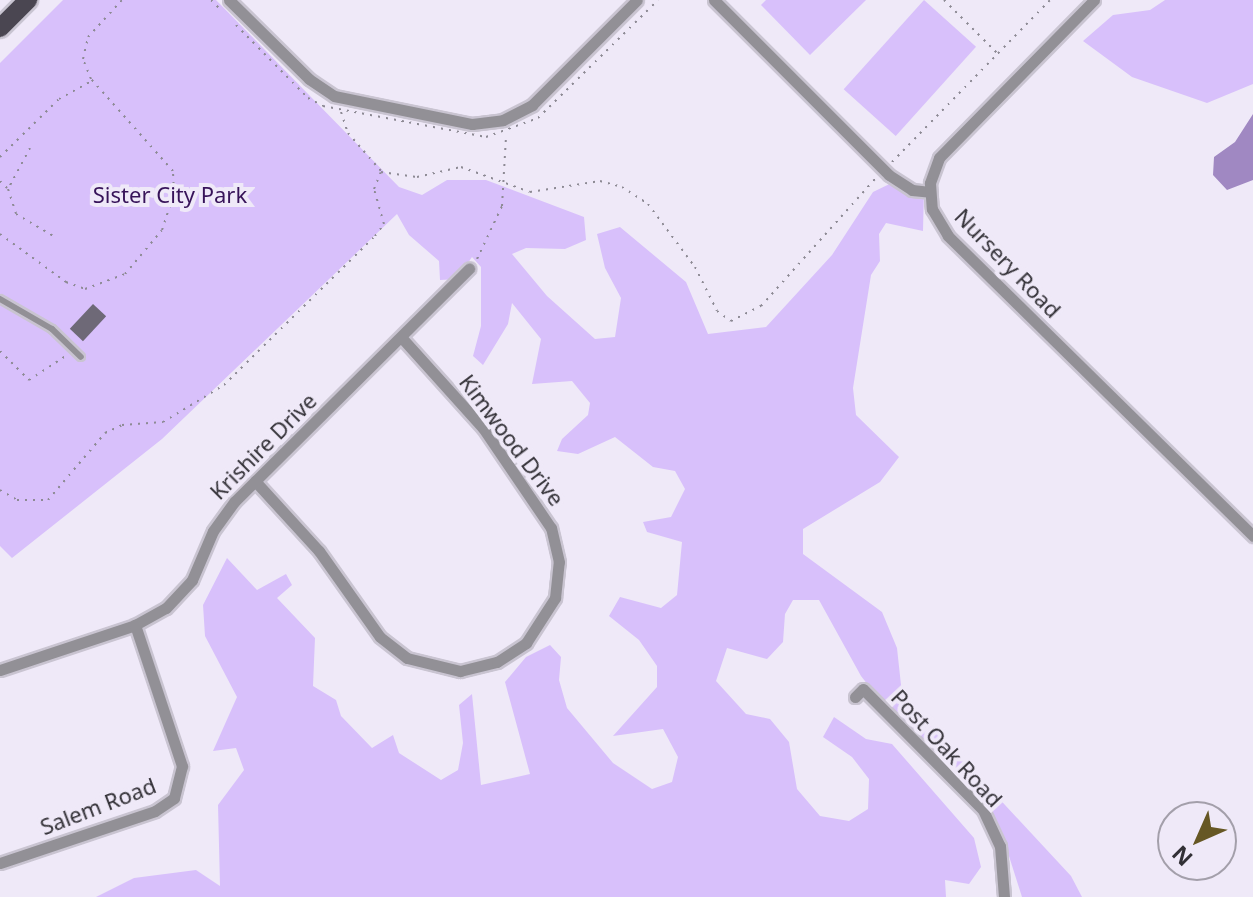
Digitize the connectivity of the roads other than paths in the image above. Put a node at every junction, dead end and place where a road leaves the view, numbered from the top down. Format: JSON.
{"nodes":[{"id":1,"x":28,"y":0,"type":"edge"},
{"id":2,"x":229,"y":0,"type":"edge"},
{"id":3,"x":637,"y":0,"type":"edge"},
{"id":4,"x":714,"y":0,"type":"edge"},
{"id":5,"x":1094,"y":0,"type":"edge"},
{"id":6,"x":0,"y":28,"type":"edge"},
{"id":7,"x":930,"y":192,"type":"junction"},
{"id":8,"x":469,"y":269,"type":"road end"},
{"id":9,"x":0,"y":299,"type":"edge"},
{"id":10,"x":401,"y":337,"type":"junction"},
{"id":11,"x":81,"y":357,"type":"dead end"},
{"id":12,"x":255,"y":481,"type":"junction"},
{"id":13,"x":1253,"y":536,"type":"edge"},
{"id":14,"x":135,"y":625,"type":"junction"},
{"id":15,"x":0,"y":670,"type":"edge"},
{"id":16,"x":855,"y":697,"type":"dead end"},
{"id":17,"x":0,"y":863,"type":"edge"},
{"id":18,"x":1004,"y":897,"type":"edge"}],
"edges":[{"from":1,"to":6,"type":"main road"},
{"from":2,"to":3,"type":"street"},
{"from":4,"to":7,"type":"street"},
{"from":5,"to":7,"type":"street"},
{"from":7,"to":13,"type":"street","name":"Nursery Road"},
{"from":8,"to":10,"type":"street","name":"Krishire Drive"},
{"from":9,"to":11,"type":"lane"},
{"from":10,"to":12,"type":"street","name":"Krishire Drive"},
{"from":10,"to":12,"type":"street","name":"Kimwood Drive"},
{"from":12,"to":14,"type":"street","name":"Krishire Drive"},
{"from":14,"to":15,"type":"street","name":"Krishire Drive"},
{"from":14,"to":17,"type":"street","name":"Salem Road"},
{"from":16,"to":18,"type":"street","name":"Post Oak Road"}]}
